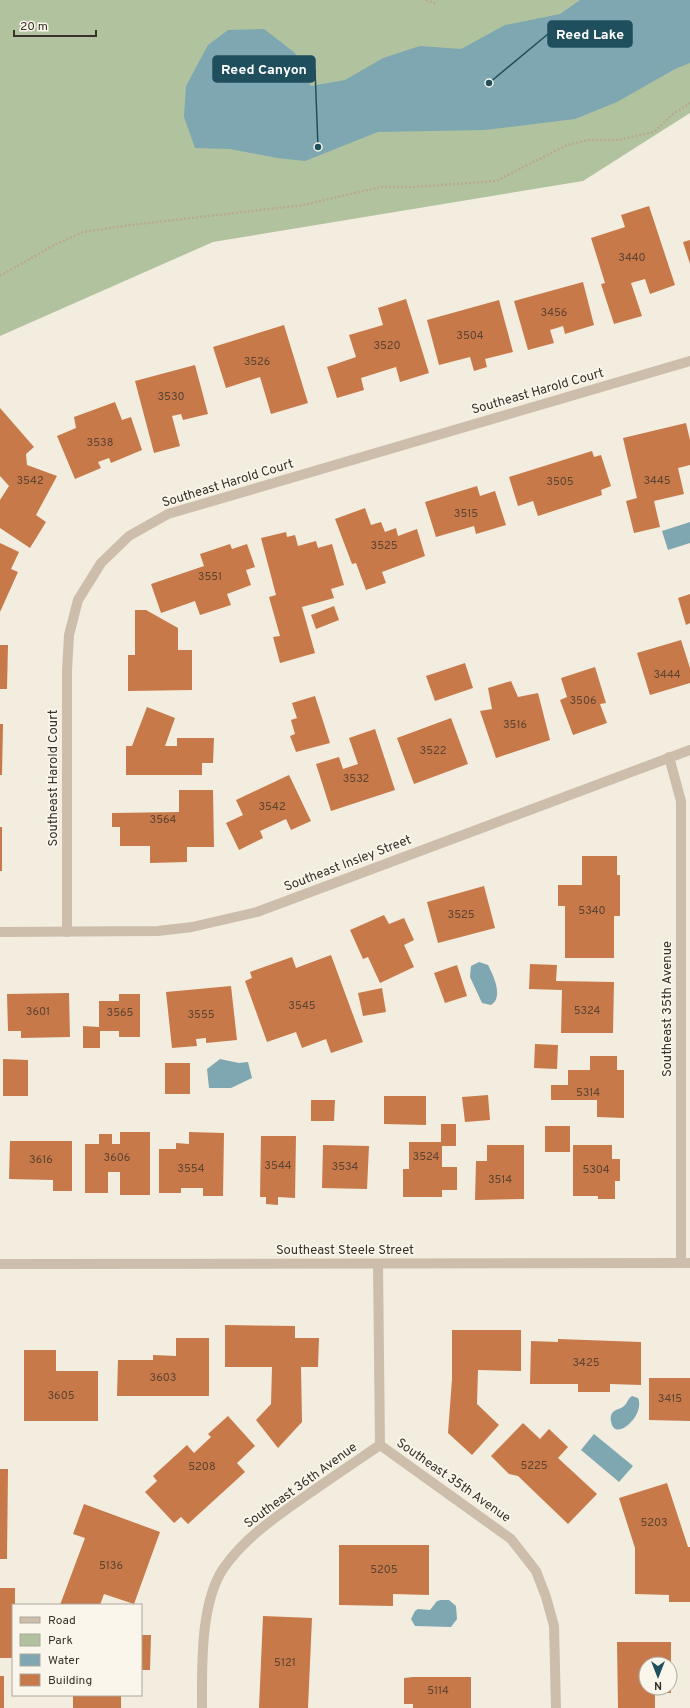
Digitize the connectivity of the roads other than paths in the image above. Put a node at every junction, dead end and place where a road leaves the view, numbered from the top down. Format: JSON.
{"nodes":[{"id":1,"x":690,"y":361,"type":"edge"},
{"id":2,"x":690,"y":750,"type":"edge"},
{"id":3,"x":669,"y":757,"type":"junction"},
{"id":4,"x":0,"y":932,"type":"edge"},
{"id":5,"x":67,"y":932,"type":"junction"},
{"id":6,"x":686,"y":1263,"type":"edge"},
{"id":7,"x":0,"y":1264,"type":"edge"},
{"id":8,"x":378,"y":1264,"type":"junction"},
{"id":9,"x":380,"y":1445,"type":"junction"},
{"id":10,"x":202,"y":1708,"type":"edge"},
{"id":11,"x":556,"y":1708,"type":"edge"}],
"edges":[{"from":1,"to":5,"type":"street","name":"Southeast Harold Court"},
{"from":2,"to":3,"type":"street","name":"Southeast Insley Street"},
{"from":3,"to":5,"type":"street","name":"Southeast Insley Street"},
{"from":3,"to":6,"type":"street","name":"Southeast 35th Avenue"},
{"from":4,"to":5,"type":"street","name":"Southeast Insley Street"},
{"from":6,"to":8,"type":"street","name":"Southeast Steele Street"},
{"from":7,"to":8,"type":"street","name":"Southeast Steele Street"},
{"from":8,"to":9,"type":"street","name":"Southeast 35th Avenue"},
{"from":9,"to":10,"type":"street","name":"Southeast 36th Avenue"},
{"from":9,"to":11,"type":"street","name":"Southeast 35th Avenue"}]}
